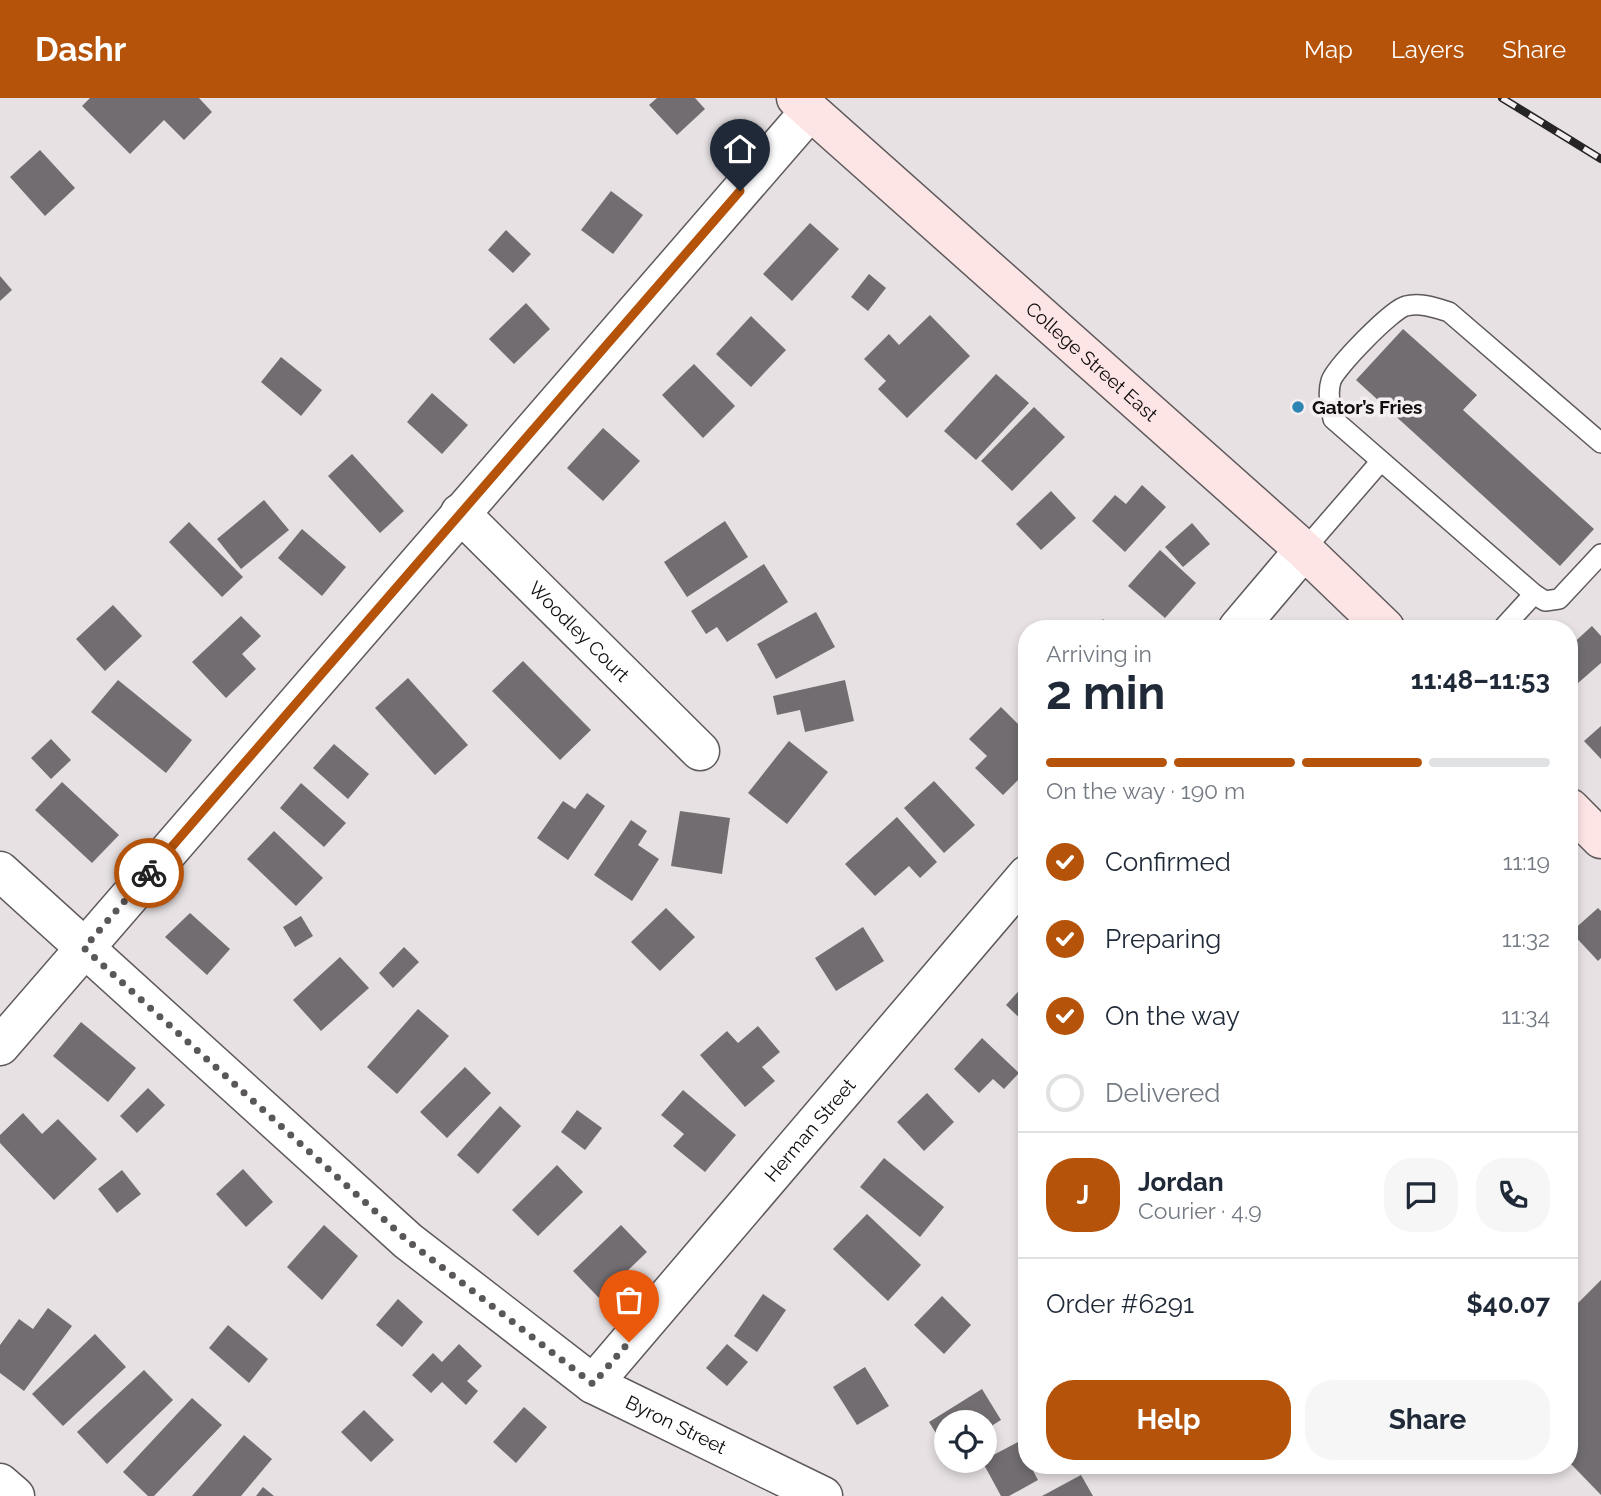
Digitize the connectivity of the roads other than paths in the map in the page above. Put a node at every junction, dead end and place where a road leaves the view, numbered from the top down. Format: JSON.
{"nodes":[{"id":1,"x":803,"y":104,"type":"edge"},
{"id":2,"x":1601,"y":443,"type":"edge"},
{"id":3,"x":1381,"y":461,"type":"junction"},
{"id":4,"x":460,"y":513,"type":"junction"},
{"id":5,"x":1304,"y":550,"type":"junction"},
{"id":6,"x":1601,"y":554,"type":"edge"},
{"id":7,"x":1534,"y":594,"type":"junction"},
{"id":8,"x":1245,"y":620,"type":"edge"},
{"id":9,"x":1377,"y":620,"type":"edge"},
{"id":10,"x":1510,"y":620,"type":"edge"},
{"id":11,"x":700,"y":751,"type":"dead end"},
{"id":12,"x":1578,"y":816,"type":"edge"},
{"id":13,"x":1601,"y":839,"type":"edge"},
{"id":14,"x":0,"y":871,"type":"edge"},
{"id":15,"x":1018,"y":886,"type":"edge"},
{"id":16,"x":84,"y":948,"type":"junction"},
{"id":17,"x":0,"y":1046,"type":"edge"},
{"id":18,"x":593,"y":1384,"type":"junction"},
{"id":19,"x":0,"y":1483,"type":"edge"},
{"id":20,"x":15,"y":1496,"type":"edge"},
{"id":21,"x":823,"y":1496,"type":"edge"}],
"edges":[{"from":1,"to":4,"type":"street"},
{"from":1,"to":5,"type":"main road","name":"College Street East"},
{"from":2,"to":3,"type":"lane"},
{"from":3,"to":5,"type":"lane"},
{"from":3,"to":7,"type":"lane"},
{"from":4,"to":11,"type":"street","name":"Woodley Court"},
{"from":4,"to":16,"type":"street"},
{"from":5,"to":8,"type":"street"},
{"from":5,"to":9,"type":"main road","name":"College Street East"},
{"from":6,"to":7,"type":"lane"},
{"from":7,"to":10,"type":"lane"},
{"from":12,"to":13,"type":"main road"},
{"from":14,"to":16,"type":"street","name":"Byron Street"},
{"from":15,"to":18,"type":"street","name":"Herman Street"},
{"from":16,"to":17,"type":"street"},
{"from":16,"to":18,"type":"street","name":"Byron Street"},
{"from":18,"to":21,"type":"street","name":"Byron Street"},
{"from":19,"to":20,"type":"street"}]}
